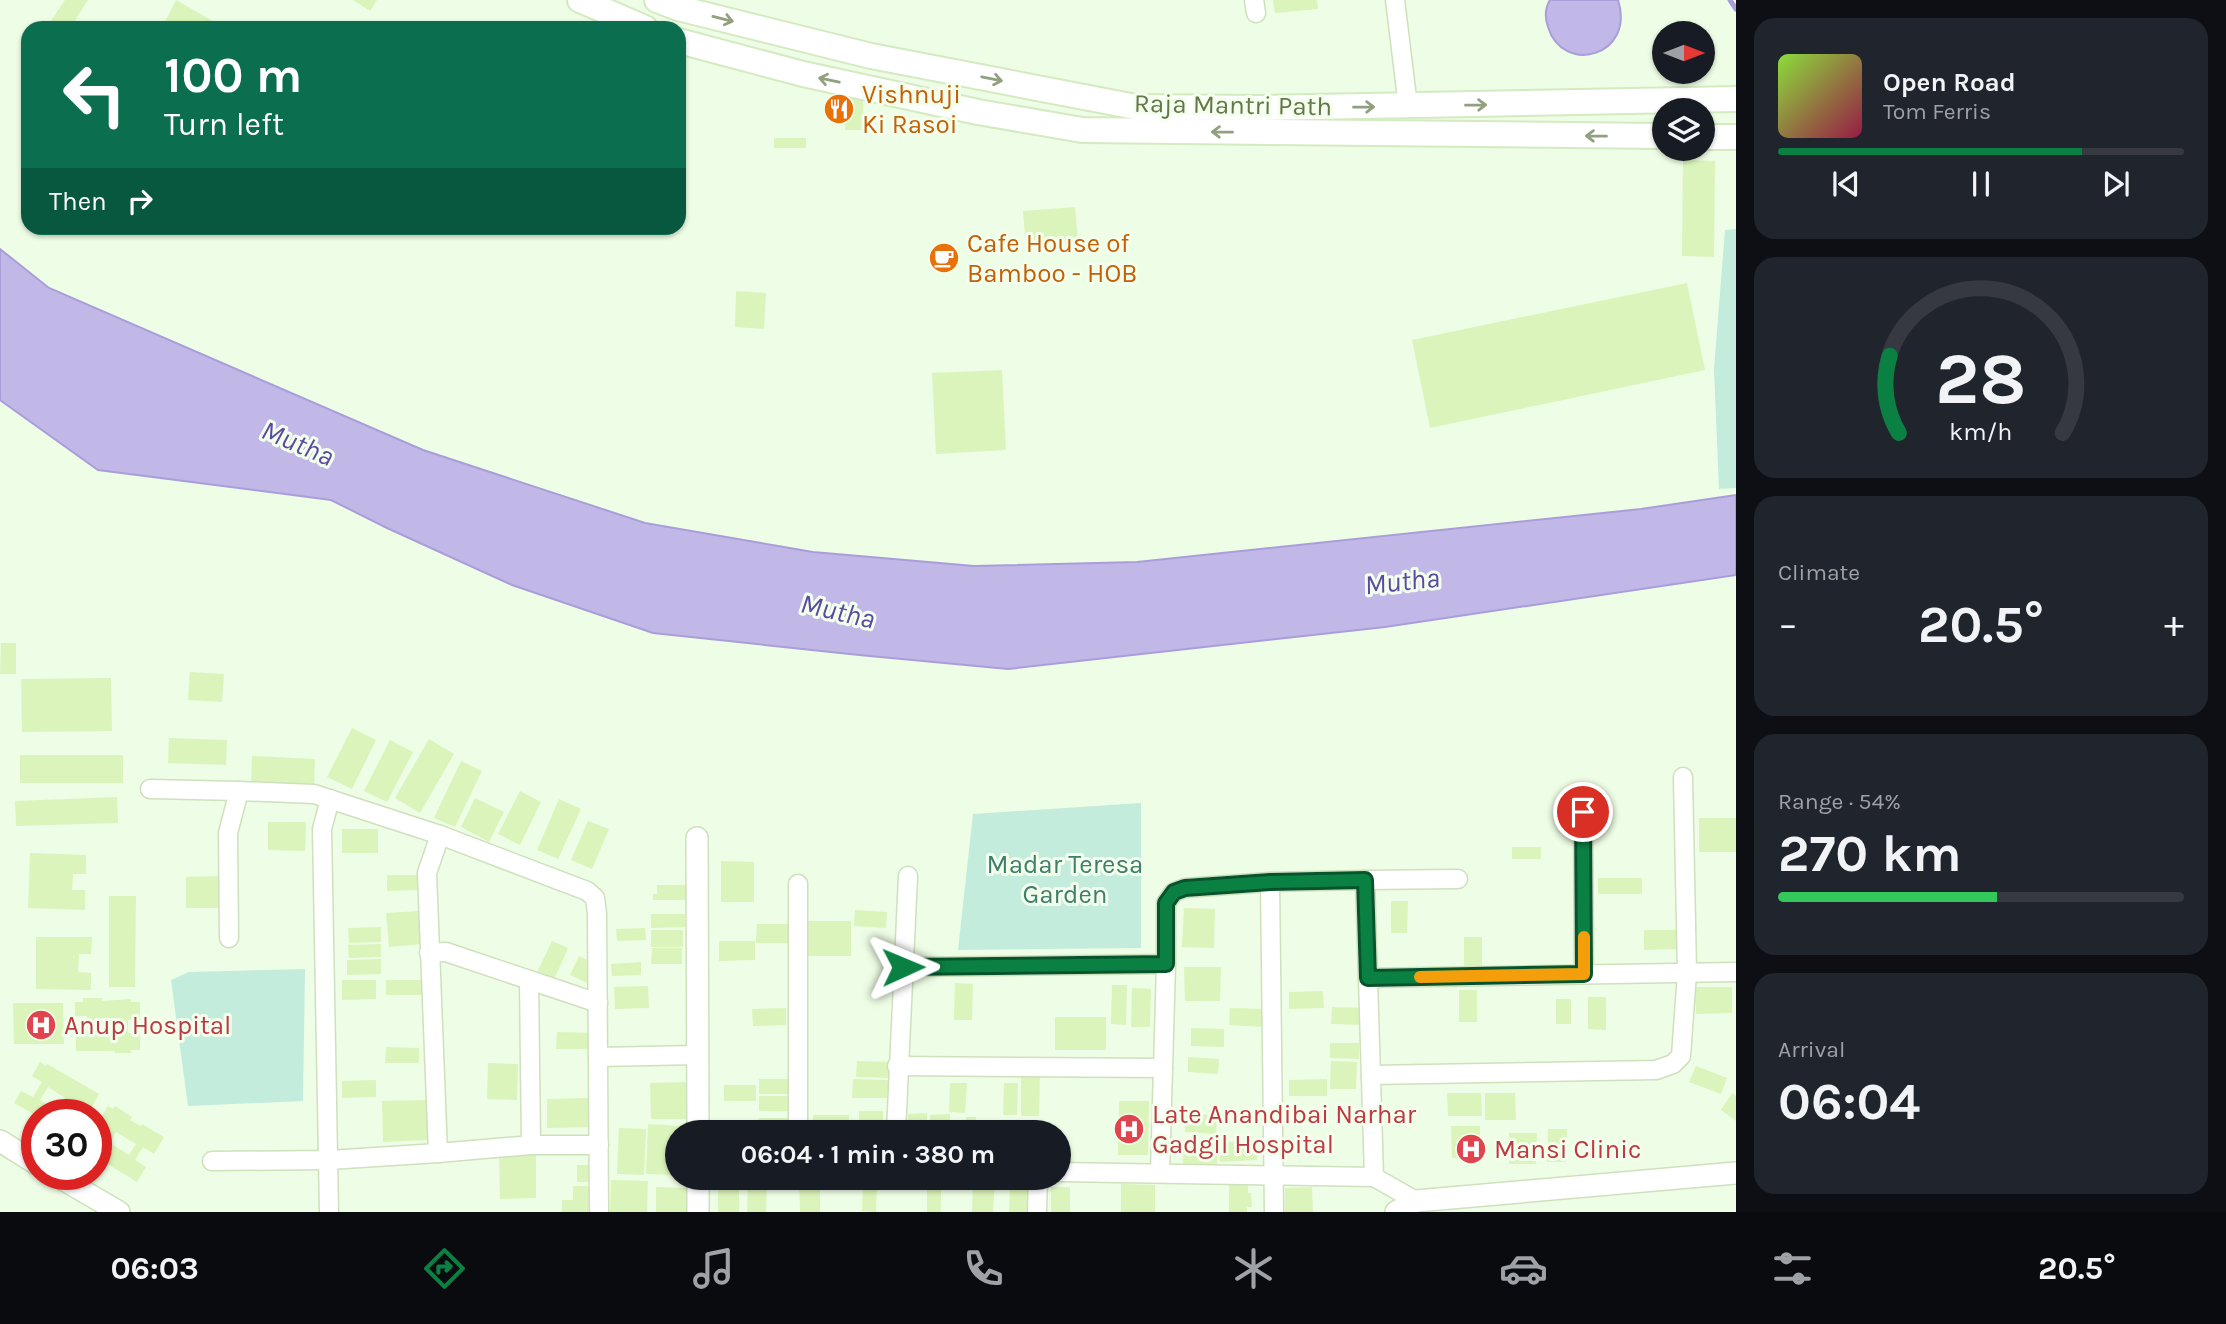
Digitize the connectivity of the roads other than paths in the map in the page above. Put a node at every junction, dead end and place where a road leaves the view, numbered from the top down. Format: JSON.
{"nodes":[{"id":1,"x":580,"y":0,"type":"edge"},
{"id":2,"x":657,"y":0,"type":"edge"},
{"id":3,"x":1395,"y":0,"type":"edge"},
{"id":4,"x":629,"y":21,"type":"edge"},
{"id":5,"x":686,"y":43,"type":"edge"},
{"id":6,"x":1736,"y":99,"type":"edge"},
{"id":7,"x":1408,"y":106,"type":"junction"},
{"id":8,"x":1261,"y":120,"type":"junction"},
{"id":9,"x":1652,"y":136,"type":"edge"},
{"id":10,"x":1715,"y":137,"type":"edge"},
{"id":11,"x":1736,"y":137,"type":"edge"},
{"id":12,"x":1683,"y":777,"type":"dead end"},
{"id":13,"x":150,"y":789,"type":"dead end"},
{"id":14,"x":239,"y":791,"type":"junction"},
{"id":15,"x":330,"y":799,"type":"junction"},
{"id":16,"x":1583,"y":812,"type":"dead end"},
{"id":17,"x":440,"y":835,"type":"junction"},
{"id":18,"x":696,"y":838,"type":"dead end"},
{"id":19,"x":908,"y":876,"type":"dead end"},
{"id":20,"x":1458,"y":879,"type":"dead end"},
{"id":21,"x":1365,"y":880,"type":"junction"},
{"id":22,"x":1270,"y":882,"type":"junction"},
{"id":23,"x":798,"y":884,"type":"dead end"},
{"id":24,"x":229,"y":938,"type":"dead end"},
{"id":25,"x":429,"y":953,"type":"junction"},
{"id":26,"x":1166,"y":964,"type":"junction"},
{"id":27,"x":903,"y":967,"type":"junction"},
{"id":28,"x":1736,"y":972,"type":"edge"},
{"id":29,"x":1687,"y":973,"type":"junction"},
{"id":30,"x":1584,"y":974,"type":"junction"},
{"id":31,"x":1368,"y":978,"type":"junction"},
{"id":32,"x":529,"y":980,"type":"junction"},
{"id":33,"x":597,"y":1003,"type":"junction"},
{"id":34,"x":698,"y":1055,"type":"junction"},
{"id":35,"x":598,"y":1057,"type":"junction"},
{"id":36,"x":897,"y":1066,"type":"junction"},
{"id":37,"x":1163,"y":1068,"type":"junction"},
{"id":38,"x":1371,"y":1075,"type":"junction"},
{"id":39,"x":698,"y":1120,"type":"edge"},
{"id":40,"x":798,"y":1120,"type":"edge"},
{"id":41,"x":896,"y":1120,"type":"edge"},
{"id":42,"x":0,"y":1141,"type":"edge"},
{"id":43,"x":531,"y":1145,"type":"junction"},
{"id":44,"x":599,"y":1145,"type":"junction"},
{"id":45,"x":438,"y":1153,"type":"junction"},
{"id":46,"x":21,"y":1154,"type":"edge"},
{"id":47,"x":329,"y":1160,"type":"junction"},
{"id":48,"x":212,"y":1161,"type":"dead end"},
{"id":49,"x":1071,"y":1172,"type":"edge"},
{"id":50,"x":1160,"y":1173,"type":"junction"},
{"id":51,"x":1736,"y":1173,"type":"edge"},
{"id":52,"x":1273,"y":1175,"type":"junction"},
{"id":53,"x":1374,"y":1177,"type":"junction"},
{"id":54,"x":81,"y":1190,"type":"edge"},
{"id":55,"x":698,"y":1190,"type":"edge"},
{"id":56,"x":1038,"y":1190,"type":"edge"},
{"id":57,"x":1416,"y":1201,"type":"junction"},
{"id":58,"x":119,"y":1212,"type":"edge"},
{"id":59,"x":329,"y":1212,"type":"edge"},
{"id":60,"x":599,"y":1212,"type":"edge"},
{"id":61,"x":698,"y":1212,"type":"edge"},
{"id":62,"x":1037,"y":1212,"type":"edge"},
{"id":63,"x":1274,"y":1212,"type":"edge"},
{"id":64,"x":1396,"y":1212,"type":"edge"}],
"edges":[{"from":1,"to":4,"type":"main road"},
{"from":2,"to":8,"type":"main road","name":"Raja Mantri Path","one_way":true},
{"from":3,"to":7,"type":"street"},
{"from":8,"to":5,"type":"main road","name":"Raja Mantri Path","one_way":true},
{"from":7,"to":6,"type":"main road","name":"Raja Mantri Path","one_way":true},
{"from":8,"to":7,"type":"main road","name":"Raja Mantri Path","one_way":true},
{"from":9,"to":8,"type":"main road","name":"Raja Mantri Path","one_way":true},
{"from":10,"to":11,"type":"main road"},
{"from":12,"to":29,"type":"street"},
{"from":13,"to":14,"type":"street"},
{"from":14,"to":15,"type":"street"},
{"from":14,"to":24,"type":"street"},
{"from":15,"to":17,"type":"street"},
{"from":15,"to":47,"type":"street"},
{"from":16,"to":30,"type":"street"},
{"from":17,"to":25,"type":"street"},
{"from":17,"to":33,"type":"street"},
{"from":18,"to":34,"type":"street"},
{"from":19,"to":27,"type":"street"},
{"from":20,"to":21,"type":"street"},
{"from":21,"to":22,"type":"street"},
{"from":21,"to":31,"type":"street"},
{"from":22,"to":26,"type":"street"},
{"from":22,"to":52,"type":"street"},
{"from":23,"to":40,"type":"street"},
{"from":25,"to":32,"type":"street"},
{"from":25,"to":45,"type":"street"},
{"from":26,"to":27,"type":"street"},
{"from":26,"to":37,"type":"street"},
{"from":27,"to":36,"type":"street"},
{"from":28,"to":29,"type":"street"},
{"from":29,"to":30,"type":"street"},
{"from":29,"to":38,"type":"street"},
{"from":30,"to":31,"type":"street"},
{"from":31,"to":38,"type":"street"},
{"from":32,"to":33,"type":"street"},
{"from":32,"to":43,"type":"street"},
{"from":33,"to":35,"type":"street"},
{"from":34,"to":35,"type":"street"},
{"from":34,"to":39,"type":"street"},
{"from":35,"to":44,"type":"street"},
{"from":36,"to":37,"type":"street"},
{"from":36,"to":41,"type":"street"},
{"from":37,"to":50,"type":"street"},
{"from":38,"to":53,"type":"street"},
{"from":42,"to":46,"type":"street"},
{"from":43,"to":44,"type":"street"},
{"from":43,"to":45,"type":"street"},
{"from":44,"to":60,"type":"street"},
{"from":45,"to":47,"type":"street"},
{"from":47,"to":48,"type":"street"},
{"from":47,"to":59,"type":"street"},
{"from":49,"to":50,"type":"street"},
{"from":50,"to":52,"type":"street"},
{"from":51,"to":57,"type":"street"},
{"from":52,"to":53,"type":"street"},
{"from":52,"to":63,"type":"street"},
{"from":53,"to":57,"type":"street"},
{"from":54,"to":58,"type":"street"},
{"from":55,"to":61,"type":"street"},
{"from":56,"to":62,"type":"street"},
{"from":57,"to":64,"type":"street"}]}
